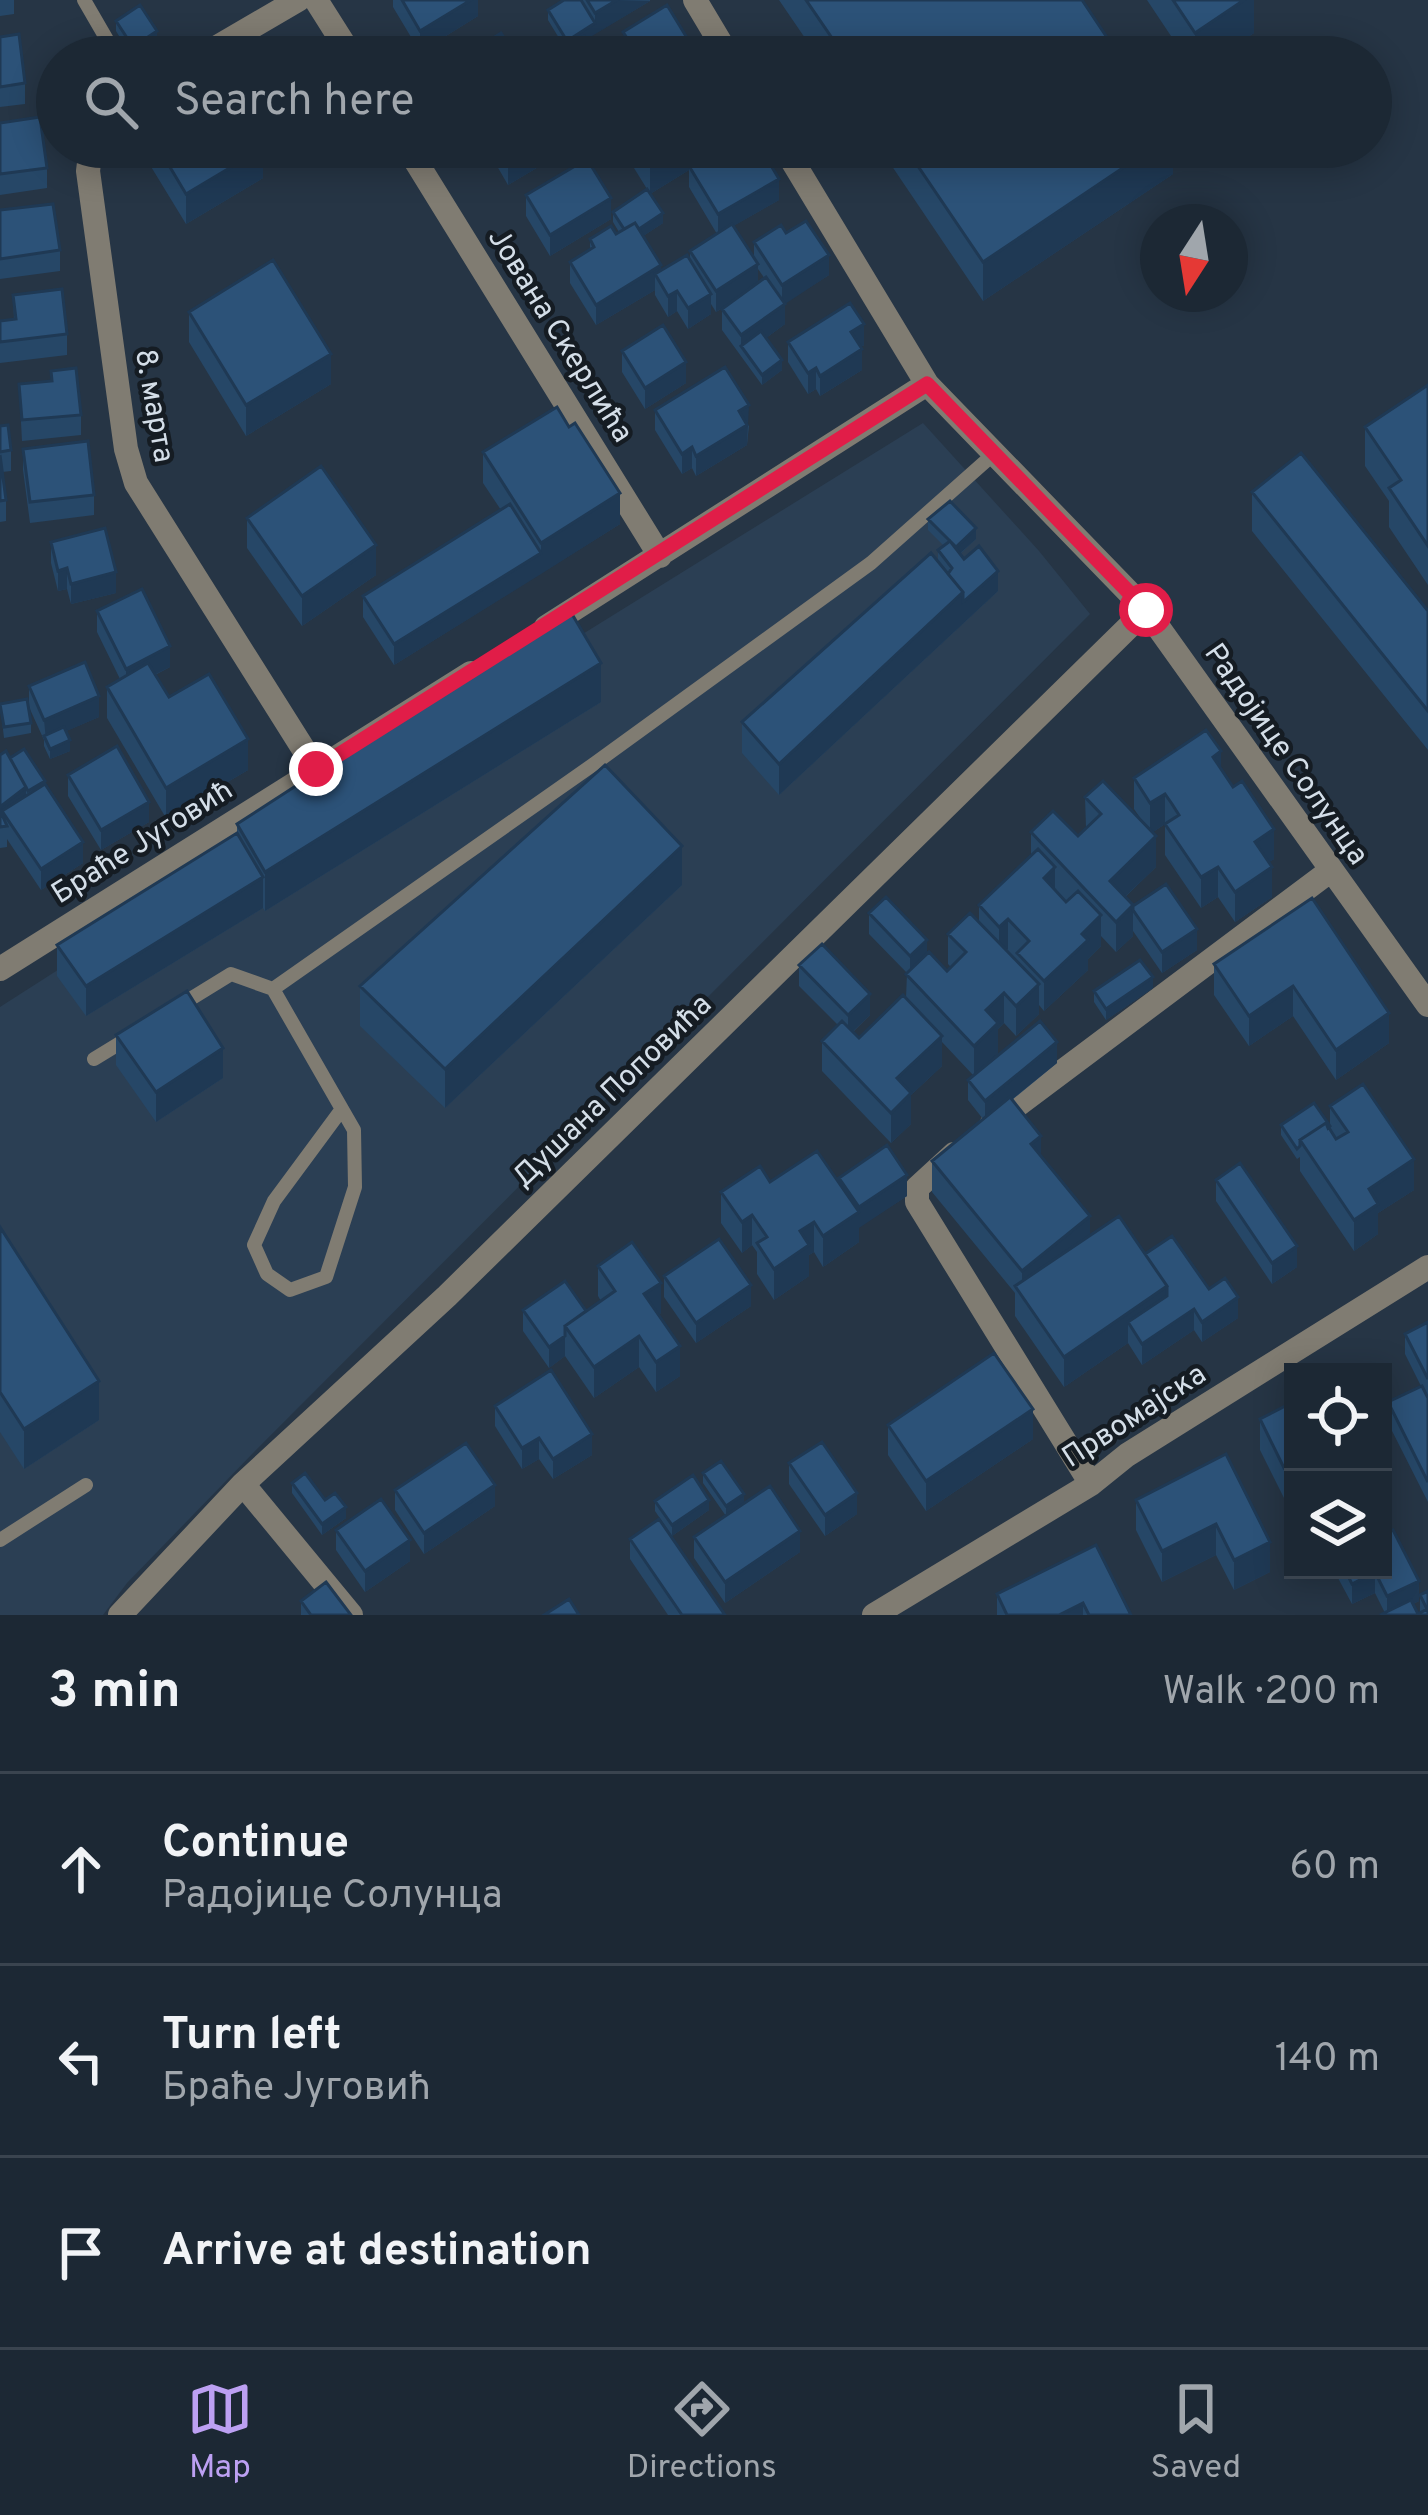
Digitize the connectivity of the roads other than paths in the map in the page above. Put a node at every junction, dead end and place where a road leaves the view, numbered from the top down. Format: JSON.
{"nodes":[{"id":1,"x":84,"y":0,"type":"edge"},
{"id":2,"x":298,"y":0,"type":"edge"},
{"id":3,"x":316,"y":0,"type":"edge"},
{"id":4,"x":695,"y":0,"type":"edge"},
{"id":5,"x":105,"y":36,"type":"edge"},
{"id":6,"x":236,"y":36,"type":"edge"},
{"id":7,"x":339,"y":36,"type":"edge"},
{"id":8,"x":716,"y":36,"type":"edge"},
{"id":9,"x":91,"y":168,"type":"edge"},
{"id":10,"x":420,"y":168,"type":"edge"},
{"id":11,"x":797,"y":168,"type":"edge"},
{"id":12,"x":927,"y":384,"type":"junction"},
{"id":13,"x":996,"y":452,"type":"junction"},
{"id":14,"x":660,"y":556,"type":"junction"},
{"id":15,"x":1146,"y":610,"type":"junction"},
{"id":16,"x":316,"y":769,"type":"junction"},
{"id":17,"x":1330,"y":871,"type":"junction"},
{"id":18,"x":0,"y":969,"type":"edge"},
{"id":19,"x":273,"y":989,"type":"junction"},
{"id":20,"x":1428,"y":1005,"type":"edge"},
{"id":21,"x":172,"y":1011,"type":"edge"},
{"id":22,"x":152,"y":1023,"type":"edge"},
{"id":23,"x":94,"y":1059,"type":"dead end"},
{"id":24,"x":342,"y":1109,"type":"junction"},
{"id":25,"x":1428,"y":1267,"type":"edge"},
{"id":26,"x":243,"y":1484,"type":"junction"},
{"id":27,"x":1091,"y":1484,"type":"junction"},
{"id":28,"x":86,"y":1485,"type":"dead end"},
{"id":29,"x":0,"y":1540,"type":"edge"},
{"id":30,"x":120,"y":1615,"type":"edge"},
{"id":31,"x":351,"y":1615,"type":"edge"},
{"id":32,"x":874,"y":1615,"type":"edge"}],
"edges":[{"from":1,"to":5,"type":"lane"},
{"from":2,"to":6,"type":"street"},
{"from":3,"to":7,"type":"street"},
{"from":4,"to":8,"type":"street"},
{"from":9,"to":16,"type":"street","name":"8. марта"},
{"from":10,"to":14,"type":"street","name":"Јована Скерлића"},
{"from":11,"to":12,"type":"street","name":"Радојице Солунца"},
{"from":12,"to":13,"type":"street","name":"Радојице Солунца"},
{"from":12,"to":14,"type":"street","name":"Браће Југовић"},
{"from":13,"to":15,"type":"street","name":"Радојице Солунца"},
{"from":13,"to":19,"type":"lane"},
{"from":14,"to":16,"type":"street","name":"Браће Југовић"},
{"from":15,"to":17,"type":"street","name":"Радојице Солунца"},
{"from":15,"to":26,"type":"street","name":"Душана Поповића"},
{"from":16,"to":18,"type":"street","name":"Браће Југовић"},
{"from":17,"to":20,"type":"street","name":"Радојице Солунца"},
{"from":17,"to":27,"type":"street"},
{"from":19,"to":21,"type":"lane"},
{"from":19,"to":24,"type":"lane"},
{"from":22,"to":23,"type":"lane"},
{"from":24,"to":24,"type":"lane"},
{"from":25,"to":27,"type":"street","name":"Првомајска"},
{"from":26,"to":30,"type":"street","name":"Душана Поповића"},
{"from":26,"to":31,"type":"street"},
{"from":27,"to":32,"type":"street","name":"Првомајска"},
{"from":28,"to":29,"type":"lane"}]}
